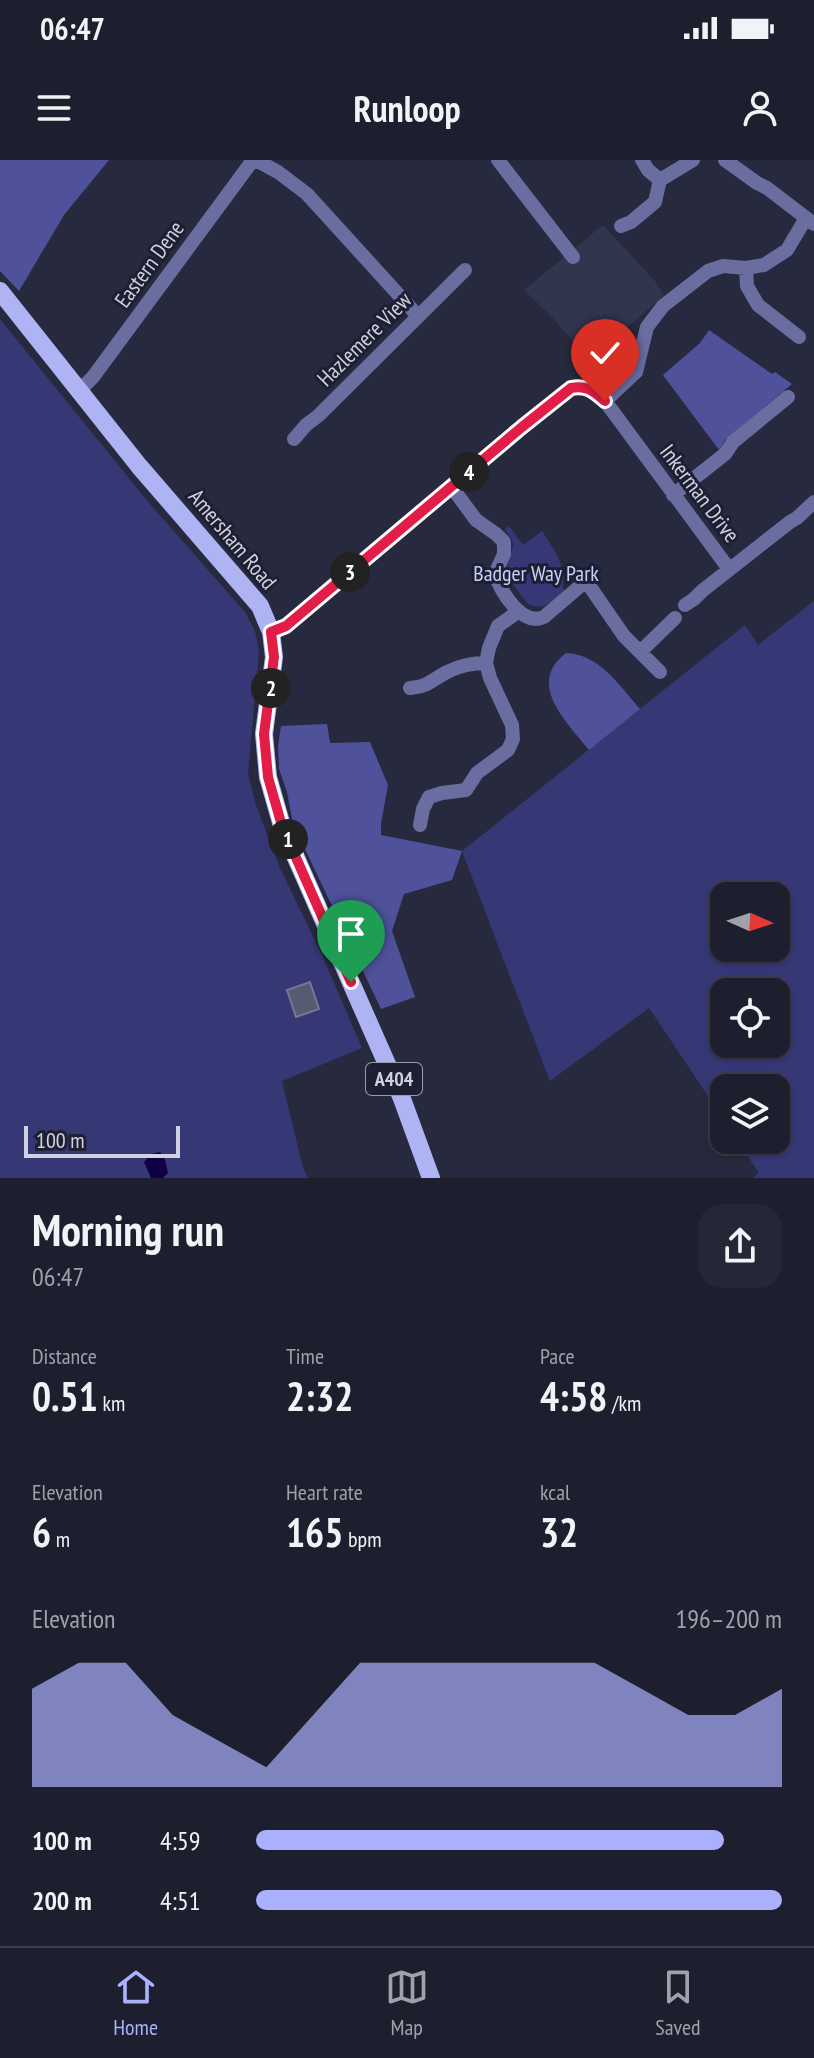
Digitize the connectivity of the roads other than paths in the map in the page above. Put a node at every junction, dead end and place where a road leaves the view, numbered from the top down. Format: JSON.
{"nodes":[{"id":1,"x":254,"y":160,"type":"edge"},
{"id":2,"x":498,"y":160,"type":"edge"},
{"id":3,"x":642,"y":160,"type":"edge"},
{"id":4,"x":693,"y":160,"type":"edge"},
{"id":5,"x":725,"y":160,"type":"edge"},
{"id":6,"x":660,"y":180,"type":"junction"},
{"id":7,"x":810,"y":221,"type":"edge"},
{"id":8,"x":621,"y":226,"type":"dead end"},
{"id":9,"x":573,"y":257,"type":"dead end"},
{"id":10,"x":746,"y":268,"type":"junction"},
{"id":11,"x":465,"y":270,"type":"dead end"},
{"id":12,"x":0,"y":291,"type":"edge"},
{"id":13,"x":418,"y":316,"type":"junction"},
{"id":14,"x":799,"y":337,"type":"dead end"},
{"id":15,"x":78,"y":392,"type":"junction"},
{"id":16,"x":788,"y":397,"type":"dead end"},
{"id":17,"x":605,"y":401,"type":"junction"},
{"id":18,"x":294,"y":439,"type":"dead end"},
{"id":19,"x":451,"y":486,"type":"junction"},
{"id":20,"x":673,"y":495,"type":"junction"},
{"id":21,"x":814,"y":502,"type":"edge"},
{"id":22,"x":729,"y":569,"type":"junction"},
{"id":23,"x":685,"y":605,"type":"dead end"},
{"id":24,"x":519,"y":611,"type":"junction"},
{"id":25,"x":675,"y":618,"type":"dead end"},
{"id":26,"x":271,"y":632,"type":"junction"},
{"id":27,"x":640,"y":652,"type":"junction"},
{"id":28,"x":486,"y":663,"type":"junction"},
{"id":29,"x":660,"y":672,"type":"dead end"},
{"id":30,"x":410,"y":688,"type":"dead end"},
{"id":31,"x":420,"y":825,"type":"dead end"},
{"id":32,"x":431,"y":1178,"type":"edge"}],
"edges":[{"from":1,"to":13,"type":"street"},
{"from":1,"to":15,"type":"street","name":"Eastern Dene"},
{"from":2,"to":9,"type":"street"},
{"from":3,"to":6,"type":"street"},
{"from":4,"to":6,"type":"street"},
{"from":5,"to":7,"type":"street"},
{"from":6,"to":8,"type":"street"},
{"from":7,"to":10,"type":"street"},
{"from":10,"to":14,"type":"street"},
{"from":10,"to":17,"type":"street"},
{"from":11,"to":13,"type":"street","name":"Hazlemere View"},
{"from":12,"to":15,"type":"main road","name":"Amersham Road","number":"A404"},
{"from":13,"to":18,"type":"street","name":"Hazlemere View"},
{"from":15,"to":26,"type":"main road","name":"Amersham Road","number":"A404"},
{"from":16,"to":20,"type":"street"},
{"from":17,"to":19,"type":"street"},
{"from":17,"to":20,"type":"street","name":"Inkerman Drive"},
{"from":19,"to":24,"type":"street"},
{"from":19,"to":26,"type":"street"},
{"from":20,"to":22,"type":"street","name":"Inkerman Drive"},
{"from":21,"to":22,"type":"street","name":"Inkerman Drive"},
{"from":22,"to":23,"type":"street","name":"Inkerman Drive"},
{"from":24,"to":27,"type":"street"},
{"from":24,"to":28,"type":"street"},
{"from":25,"to":27,"type":"street"},
{"from":26,"to":32,"type":"main road","name":"Amersham Road","number":"A404"},
{"from":27,"to":29,"type":"street"},
{"from":28,"to":30,"type":"street"},
{"from":28,"to":31,"type":"street"}]}
